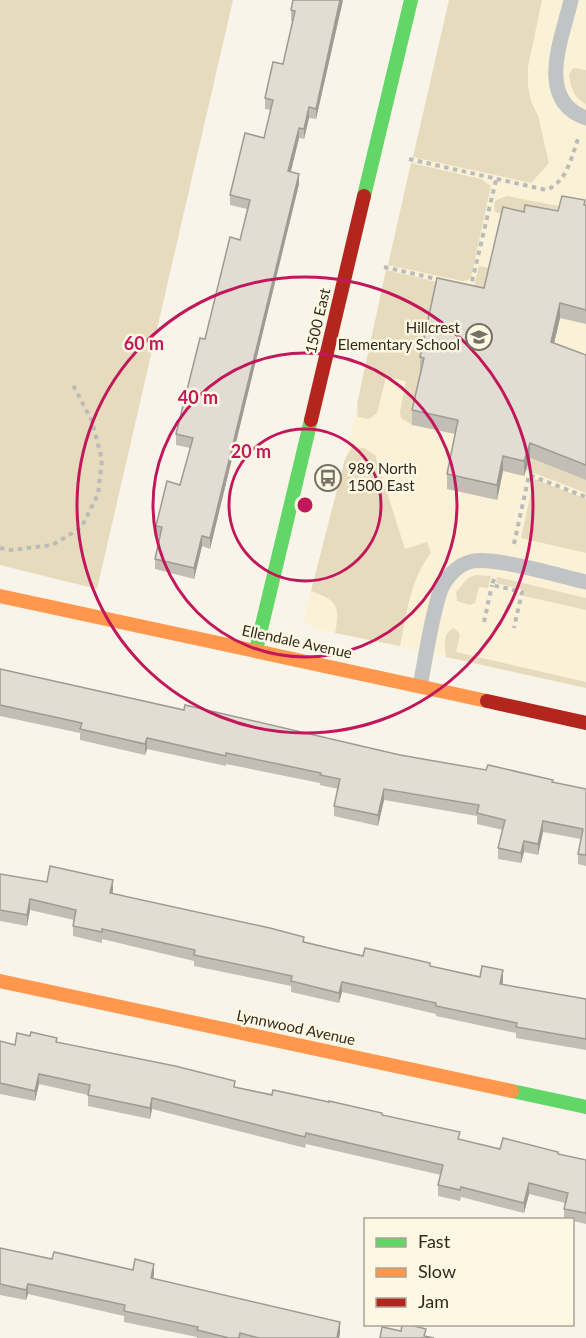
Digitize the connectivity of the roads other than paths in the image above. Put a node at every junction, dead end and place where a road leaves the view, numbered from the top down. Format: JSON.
{"nodes":[{"id":1,"x":411,"y":0,"type":"edge"},
{"id":2,"x":571,"y":0,"type":"edge"},
{"id":3,"x":586,"y":118,"type":"edge"},
{"id":4,"x":586,"y":582,"type":"edge"},
{"id":5,"x":0,"y":596,"type":"edge"},
{"id":6,"x":255,"y":650,"type":"junction"},
{"id":7,"x":420,"y":686,"type":"junction"},
{"id":8,"x":586,"y":723,"type":"edge"},
{"id":9,"x":0,"y":981,"type":"edge"},
{"id":10,"x":586,"y":1107,"type":"edge"}],
"edges":[{"from":1,"to":6,"type":"street","name":"1500 East"},
{"from":2,"to":3,"type":"lane"},
{"from":4,"to":7,"type":"lane"},
{"from":5,"to":6,"type":"street","name":"Ellendale Avenue"},
{"from":6,"to":7,"type":"street","name":"Ellendale Avenue"},
{"from":7,"to":8,"type":"street","name":"Ellendale Avenue"},
{"from":9,"to":10,"type":"street","name":"Lynnwood Avenue"}]}
